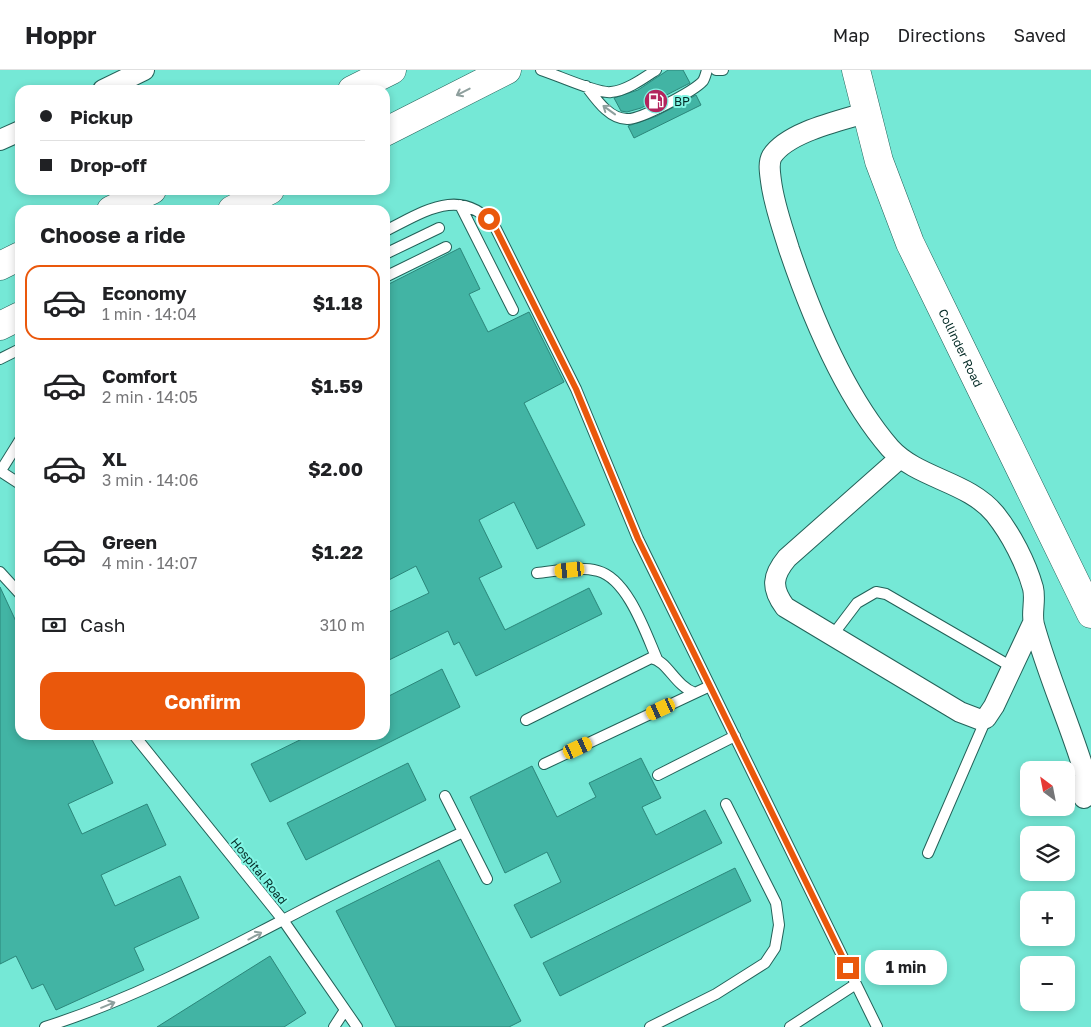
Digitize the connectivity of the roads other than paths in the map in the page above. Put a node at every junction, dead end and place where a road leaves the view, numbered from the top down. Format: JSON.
{"nodes":[{"id":1,"x":144,"y":70,"type":"edge"},
{"id":2,"x":392,"y":70,"type":"edge"},
{"id":3,"x":507,"y":70,"type":"edge"},
{"id":4,"x":541,"y":70,"type":"edge"},
{"id":5,"x":656,"y":70,"type":"edge"},
{"id":6,"x":707,"y":70,"type":"edge"},
{"id":7,"x":716,"y":70,"type":"edge"},
{"id":8,"x":723,"y":70,"type":"edge"},
{"id":9,"x":856,"y":70,"type":"edge"},
{"id":10,"x":113,"y":85,"type":"edge"},
{"id":11,"x":362,"y":85,"type":"edge"},
{"id":12,"x":586,"y":86,"type":"junction"},
{"id":13,"x":865,"y":113,"type":"junction"},
{"id":14,"x":390,"y":129,"type":"edge"},
{"id":15,"x":15,"y":132,"type":"edge"},
{"id":16,"x":0,"y":140,"type":"edge"},
{"id":17,"x":139,"y":195,"type":"edge"},
{"id":18,"x":260,"y":195,"type":"edge"},
{"id":19,"x":121,"y":205,"type":"edge"},
{"id":20,"x":242,"y":205,"type":"edge"},
{"id":21,"x":460,"y":205,"type":"junction"},
{"id":22,"x":439,"y":228,"type":"dead end"},
{"id":23,"x":390,"y":229,"type":"edge"},
{"id":24,"x":446,"y":247,"type":"dead end"},
{"id":25,"x":390,"y":252,"type":"edge"},
{"id":26,"x":15,"y":258,"type":"edge"},
{"id":27,"x":0,"y":266,"type":"edge"},
{"id":28,"x":390,"y":275,"type":"edge"},
{"id":29,"x":513,"y":310,"type":"dead end"},
{"id":30,"x":15,"y":318,"type":"edge"},
{"id":31,"x":0,"y":326,"type":"edge"},
{"id":32,"x":15,"y":351,"type":"edge"},
{"id":33,"x":0,"y":360,"type":"edge"},
{"id":34,"x":15,"y":448,"type":"edge"},
{"id":35,"x":900,"y":458,"type":"junction"},
{"id":36,"x":0,"y":471,"type":"edge"},
{"id":37,"x":15,"y":481,"type":"edge"},
{"id":38,"x":0,"y":572,"type":"edge"},
{"id":39,"x":537,"y":573,"type":"dead end"},
{"id":40,"x":15,"y":588,"type":"edge"},
{"id":41,"x":1091,"y":614,"type":"edge"},
{"id":42,"x":1034,"y":623,"type":"junction"},
{"id":43,"x":832,"y":636,"type":"junction"},
{"id":44,"x":657,"y":659,"type":"junction"},
{"id":45,"x":1012,"y":667,"type":"junction"},
{"id":46,"x":710,"y":686,"type":"junction"},
{"id":47,"x":694,"y":693,"type":"junction"},
{"id":48,"x":986,"y":718,"type":"junction"},
{"id":49,"x":526,"y":720,"type":"dead end"},
{"id":50,"x":735,"y":736,"type":"junction"},
{"id":51,"x":138,"y":740,"type":"edge"},
{"id":52,"x":544,"y":764,"type":"dead end"},
{"id":53,"x":658,"y":775,"type":"dead end"},
{"id":54,"x":445,"y":796,"type":"dead end"},
{"id":55,"x":1084,"y":798,"type":"dead end"},
{"id":56,"x":726,"y":804,"type":"dead end"},
{"id":57,"x":463,"y":832,"type":"junction"},
{"id":58,"x":928,"y":853,"type":"dead end"},
{"id":59,"x":487,"y":879,"type":"dead end"},
{"id":60,"x":283,"y":920,"type":"junction"},
{"id":61,"x":856,"y":984,"type":"junction"},
{"id":62,"x":345,"y":1010,"type":"junction"},
{"id":63,"x":63,"y":1024,"type":"edge"},
{"id":64,"x":45,"y":1027,"type":"edge"},
{"id":65,"x":334,"y":1027,"type":"edge"},
{"id":66,"x":357,"y":1027,"type":"edge"},
{"id":67,"x":650,"y":1027,"type":"edge"},
{"id":68,"x":790,"y":1027,"type":"edge"},
{"id":69,"x":877,"y":1027,"type":"edge"}],
"edges":[{"from":1,"to":10,"type":"street"},
{"from":2,"to":11,"type":"street"},
{"from":3,"to":14,"type":"street","one_way":true},
{"from":4,"to":12,"type":"lane"},
{"from":5,"to":12,"type":"lane"},
{"from":6,"to":12,"type":"lane","one_way":true},
{"from":7,"to":8,"type":"lane"},
{"from":9,"to":13,"type":"street","name":"Collinder Road"},
{"from":13,"to":35,"type":"street"},
{"from":13,"to":41,"type":"street","name":"Collinder Road"},
{"from":15,"to":16,"type":"street"},
{"from":17,"to":19,"type":"street"},
{"from":18,"to":20,"type":"street"},
{"from":21,"to":23,"type":"lane"},
{"from":21,"to":29,"type":"lane"},
{"from":21,"to":46,"type":"lane"},
{"from":22,"to":25,"type":"lane"},
{"from":24,"to":28,"type":"lane"},
{"from":26,"to":27,"type":"street"},
{"from":30,"to":31,"type":"street"},
{"from":32,"to":33,"type":"lane"},
{"from":34,"to":36,"type":"lane"},
{"from":35,"to":42,"type":"street"},
{"from":35,"to":43,"type":"street"},
{"from":36,"to":37,"type":"lane"},
{"from":38,"to":40,"type":"lane"},
{"from":39,"to":44,"type":"lane"},
{"from":42,"to":45,"type":"street"},
{"from":42,"to":55,"type":"street"},
{"from":43,"to":45,"type":"lane"},
{"from":43,"to":48,"type":"street"},
{"from":44,"to":47,"type":"lane"},
{"from":44,"to":49,"type":"lane"},
{"from":45,"to":48,"type":"street"},
{"from":46,"to":47,"type":"lane"},
{"from":46,"to":50,"type":"lane"},
{"from":47,"to":52,"type":"lane"},
{"from":48,"to":58,"type":"lane"},
{"from":50,"to":53,"type":"lane"},
{"from":50,"to":61,"type":"lane"},
{"from":51,"to":60,"type":"lane","name":"Hospital Road"},
{"from":54,"to":57,"type":"lane"},
{"from":56,"to":67,"type":"lane"},
{"from":57,"to":59,"type":"lane"},
{"from":57,"to":60,"type":"lane"},
{"from":60,"to":62,"type":"lane","name":"Hospital Road"},
{"from":63,"to":60,"type":"lane","one_way":true},
{"from":61,"to":68,"type":"lane"},
{"from":61,"to":69,"type":"lane"},
{"from":62,"to":65,"type":"lane"},
{"from":62,"to":66,"type":"lane","name":"Hospital Road"},
{"from":63,"to":64,"type":"lane"}]}
